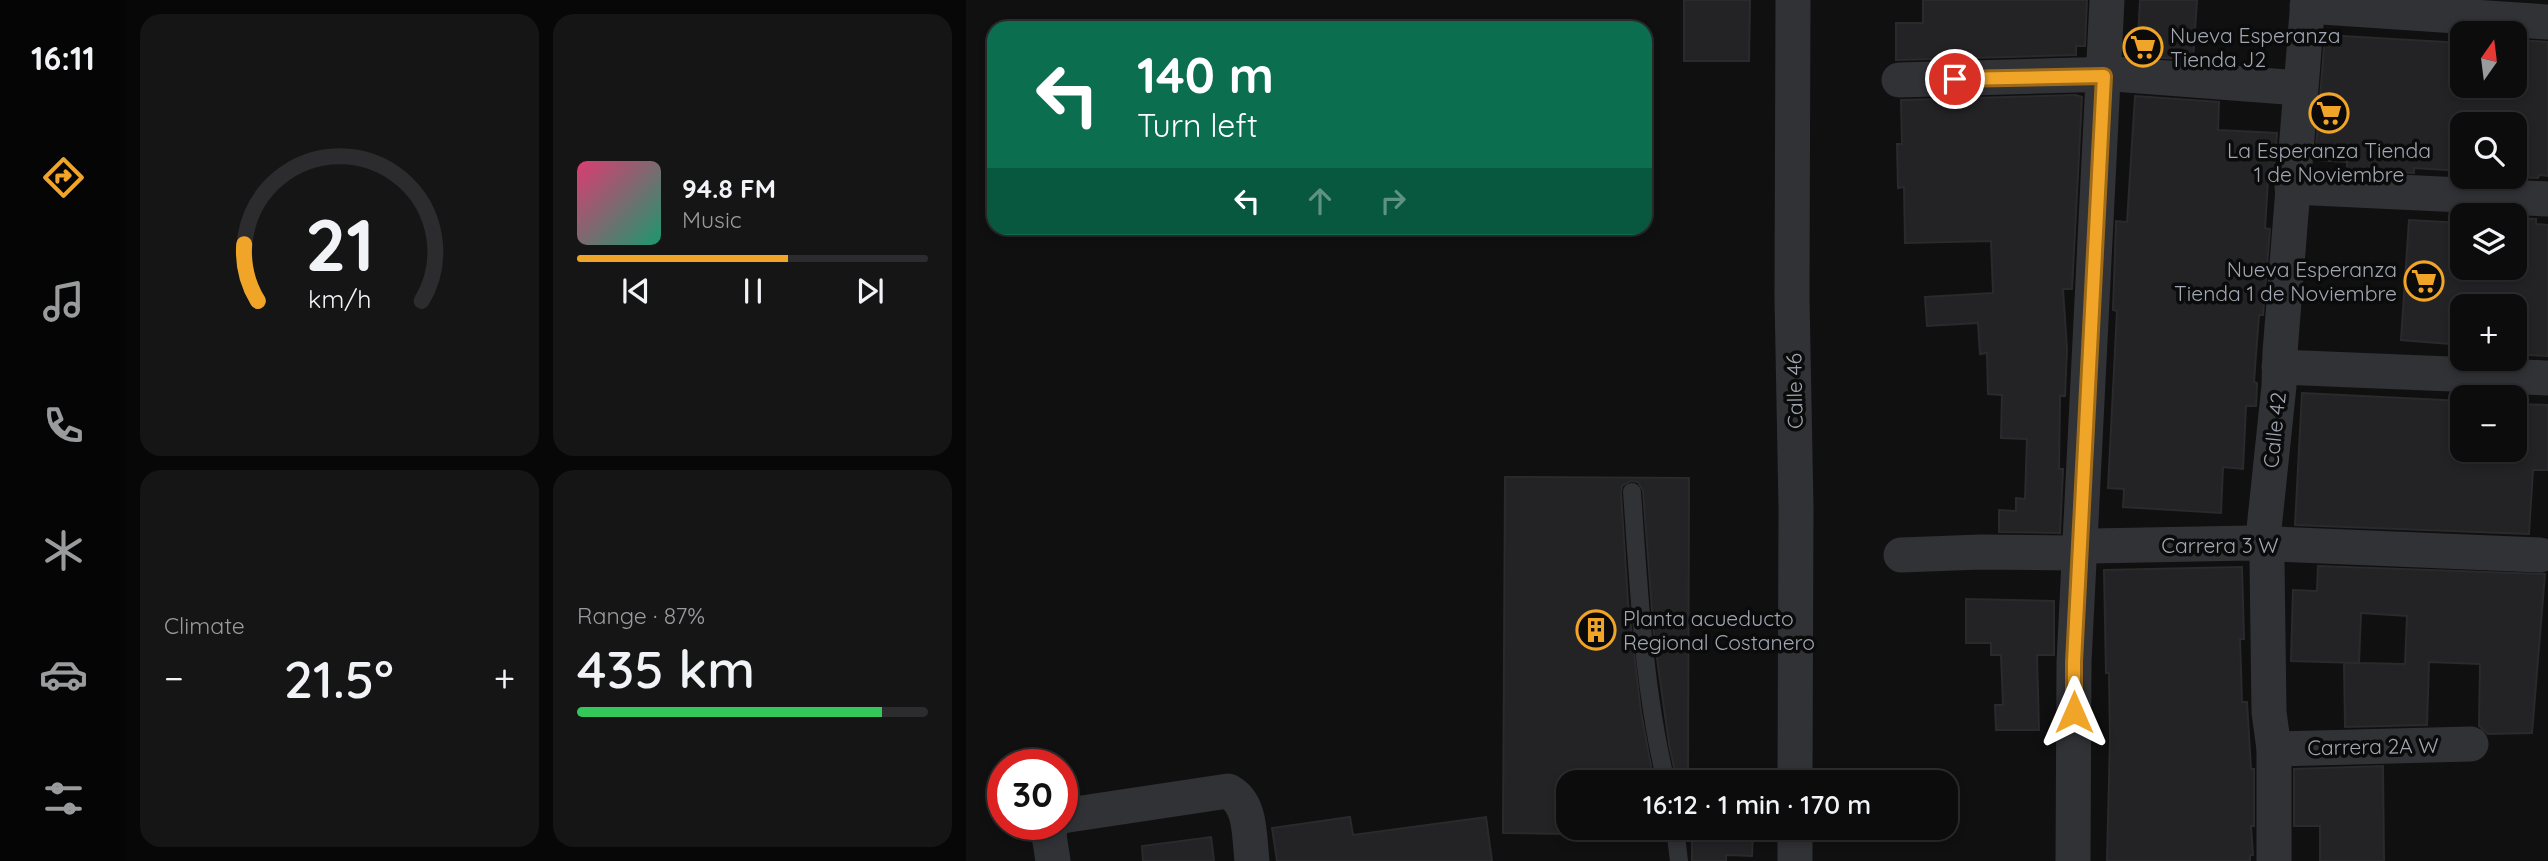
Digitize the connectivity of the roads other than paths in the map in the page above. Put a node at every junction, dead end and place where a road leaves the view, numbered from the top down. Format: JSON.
{"nodes":[{"id":1,"x":1793,"y":0,"type":"edge"},
{"id":2,"x":2107,"y":0,"type":"edge"},
{"id":3,"x":2308,"y":3,"type":"edge"},
{"id":4,"x":2548,"y":22,"type":"edge"},
{"id":5,"x":2104,"y":76,"type":"junction"},
{"id":6,"x":1899,"y":80,"type":"dead end"},
{"id":7,"x":2299,"y":88,"type":"junction"},
{"id":8,"x":2292,"y":187,"type":"junction"},
{"id":9,"x":2548,"y":199,"type":"edge"},
{"id":10,"x":2279,"y":367,"type":"junction"},
{"id":11,"x":2548,"y":378,"type":"edge"},
{"id":12,"x":1632,"y":492,"type":"dead end"},
{"id":13,"x":2264,"y":544,"type":"junction"},
{"id":14,"x":2081,"y":550,"type":"junction"},
{"id":15,"x":1901,"y":555,"type":"dead end"},
{"id":16,"x":2540,"y":555,"type":"dead end"},
{"id":17,"x":2472,"y":744,"type":"dead end"},
{"id":18,"x":2274,"y":749,"type":"junction"},
{"id":19,"x":1663,"y":770,"type":"edge"},
{"id":20,"x":1795,"y":770,"type":"edge"},
{"id":21,"x":1078,"y":814,"type":"edge"},
{"id":22,"x":1050,"y":840,"type":"edge"},
{"id":23,"x":1676,"y":840,"type":"edge"},
{"id":24,"x":1795,"y":840,"type":"edge"},
{"id":25,"x":1053,"y":861,"type":"edge"},
{"id":26,"x":1252,"y":861,"type":"edge"},
{"id":27,"x":1679,"y":861,"type":"edge"},
{"id":28,"x":1795,"y":861,"type":"edge"},
{"id":29,"x":2073,"y":861,"type":"edge"},
{"id":30,"x":2274,"y":861,"type":"edge"}],
"edges":[{"from":1,"to":20,"type":"street","name":"Calle 46"},
{"from":2,"to":5,"type":"street"},
{"from":3,"to":4,"type":"street"},
{"from":3,"to":7,"type":"street","name":"Calle 42"},
{"from":5,"to":6,"type":"street"},
{"from":5,"to":7,"type":"street"},
{"from":5,"to":14,"type":"street"},
{"from":7,"to":8,"type":"street","name":"Calle 42"},
{"from":8,"to":9,"type":"street"},
{"from":8,"to":10,"type":"street","name":"Calle 42"},
{"from":10,"to":11,"type":"street"},
{"from":10,"to":13,"type":"street","name":"Calle 42"},
{"from":12,"to":19,"type":"lane"},
{"from":13,"to":14,"type":"street","name":"Carrera 3 W"},
{"from":13,"to":16,"type":"street","name":"Carrera 3 W"},
{"from":13,"to":18,"type":"street","name":"Calle 42"},
{"from":14,"to":15,"type":"street","name":"Carrera 3 W"},
{"from":14,"to":29,"type":"street"},
{"from":17,"to":18,"type":"street","name":"Carrera 2A W"},
{"from":18,"to":30,"type":"street","name":"Calle 42"},
{"from":21,"to":26,"type":"street"},
{"from":22,"to":25,"type":"street"},
{"from":23,"to":27,"type":"lane"},
{"from":24,"to":28,"type":"street"}]}
